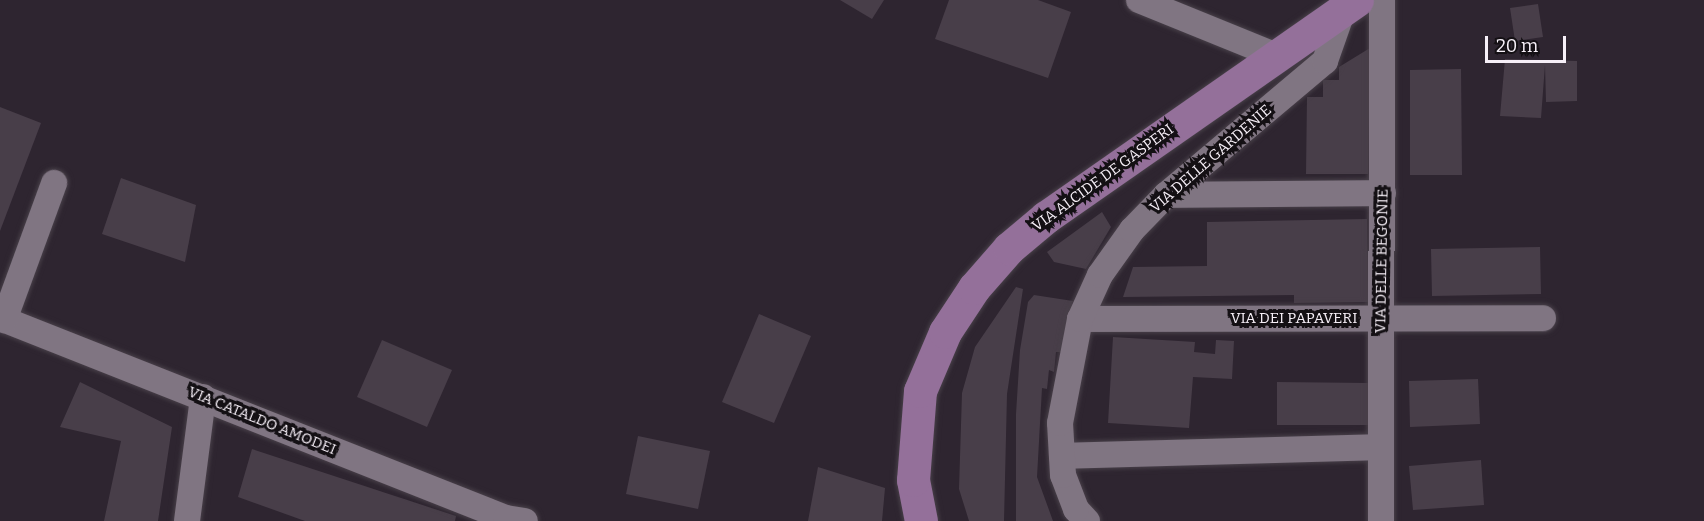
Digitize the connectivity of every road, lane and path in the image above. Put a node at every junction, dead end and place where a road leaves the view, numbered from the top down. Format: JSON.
{"nodes":[{"id":1,"x":1139,"y":0,"type":"edge"},
{"id":2,"x":1382,"y":0,"type":"edge"},
{"id":3,"x":1350,"y":5,"type":"edge"},
{"id":4,"x":1277,"y":56,"type":"junction"},
{"id":5,"x":54,"y":183,"type":"dead end"},
{"id":6,"x":1383,"y":193,"type":"junction"},
{"id":7,"x":1166,"y":195,"type":"junction"},
{"id":8,"x":1382,"y":318,"type":"junction"},
{"id":9,"x":1543,"y":318,"type":"dead end"},
{"id":10,"x":2,"y":319,"type":"edge"},
{"id":11,"x":1080,"y":319,"type":"junction"},
{"id":12,"x":203,"y":397,"type":"junction"},
{"id":13,"x":1380,"y":447,"type":"junction"},
{"id":14,"x":1062,"y":456,"type":"junction"},
{"id":15,"x":512,"y":520,"type":"edge"},
{"id":16,"x":187,"y":521,"type":"edge"},
{"id":17,"x":921,"y":521,"type":"edge"},
{"id":18,"x":1087,"y":521,"type":"edge"},
{"id":19,"x":1381,"y":521,"type":"edge"}],
"edges":[{"from":1,"to":4,"type":"street"},
{"from":2,"to":6,"type":"street","name":"VIA DELLE BEGONIE"},
{"from":3,"to":4,"type":"street","name":"VIA ALCIDE DE GASPERI"},
{"from":3,"to":7,"type":"street","name":"VIA DELLE GARDENIE"},
{"from":4,"to":17,"type":"street","name":"VIA ALCIDE DE GASPERI"},
{"from":5,"to":10,"type":"street"},
{"from":6,"to":7,"type":"street"},
{"from":6,"to":8,"type":"street","name":"VIA DELLE BEGONIE"},
{"from":7,"to":11,"type":"street","name":"VIA DELLE GARDENIE"},
{"from":8,"to":9,"type":"street","name":"VIA DEI PAPAVERI"},
{"from":8,"to":11,"type":"street","name":"VIA DEI PAPAVERI"},
{"from":8,"to":13,"type":"street","name":"VIA DELLE BEGONIE"},
{"from":10,"to":12,"type":"street","name":"VIA CATALDO AMODEI"},
{"from":11,"to":14,"type":"street","name":"VIA DELLE GARDENIE"},
{"from":12,"to":15,"type":"street","name":"VIA CATALDO AMODEI"},
{"from":12,"to":16,"type":"street"},
{"from":13,"to":14,"type":"street"},
{"from":13,"to":19,"type":"street","name":"VIA DELLE BEGONIE"},
{"from":14,"to":18,"type":"street","name":"VIA DELLE GARDENIE"}]}
